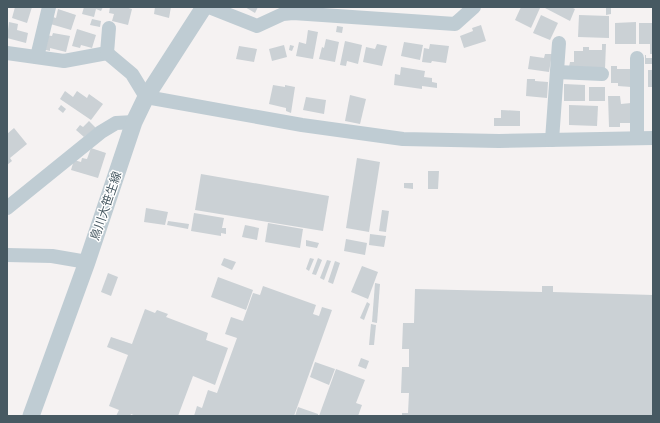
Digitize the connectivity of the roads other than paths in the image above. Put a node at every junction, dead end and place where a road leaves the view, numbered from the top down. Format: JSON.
{"nodes":[{"id":1,"x":49,"y":7,"type":"edge"},
{"id":2,"x":204,"y":7,"type":"edge"},
{"id":3,"x":209,"y":7,"type":"edge"},
{"id":4,"x":474,"y":7,"type":"edge"},
{"id":5,"x":110,"y":28,"type":"dead end"},
{"id":6,"x":559,"y":43,"type":"dead end"},
{"id":7,"x":7,"y":53,"type":"edge"},
{"id":8,"x":106,"y":53,"type":"junction"},
{"id":9,"x":37,"y":57,"type":"junction"},
{"id":10,"x":637,"y":58,"type":"dead end"},
{"id":11,"x":557,"y":72,"type":"junction"},
{"id":12,"x":602,"y":74,"type":"dead end"},
{"id":13,"x":146,"y":97,"type":"junction"},
{"id":14,"x":134,"y":122,"type":"junction"},
{"id":15,"x":637,"y":138,"type":"junction"},
{"id":16,"x":653,"y":138,"type":"edge"},
{"id":17,"x":552,"y":140,"type":"junction"},
{"id":18,"x":7,"y":208,"type":"edge"},
{"id":19,"x":7,"y":255,"type":"edge"},
{"id":20,"x":87,"y":262,"type":"junction"},
{"id":21,"x":31,"y":416,"type":"edge"}],
"edges":[{"from":1,"to":9,"type":"street"},
{"from":2,"to":13,"type":"street","name":"鳥川大笹生線"},
{"from":3,"to":4,"type":"street"},
{"from":5,"to":8,"type":"street"},
{"from":6,"to":11,"type":"street"},
{"from":7,"to":9,"type":"street"},
{"from":8,"to":9,"type":"street"},
{"from":8,"to":13,"type":"street"},
{"from":10,"to":15,"type":"street"},
{"from":11,"to":12,"type":"street"},
{"from":11,"to":17,"type":"street"},
{"from":13,"to":14,"type":"street","name":"鳥川大笹生線"},
{"from":13,"to":17,"type":"street"},
{"from":14,"to":18,"type":"street"},
{"from":14,"to":20,"type":"street","name":"鳥川大笹生線"},
{"from":15,"to":16,"type":"street"},
{"from":15,"to":17,"type":"street"},
{"from":19,"to":20,"type":"street"},
{"from":20,"to":21,"type":"street","name":"鳥川大笹生線"}]}
